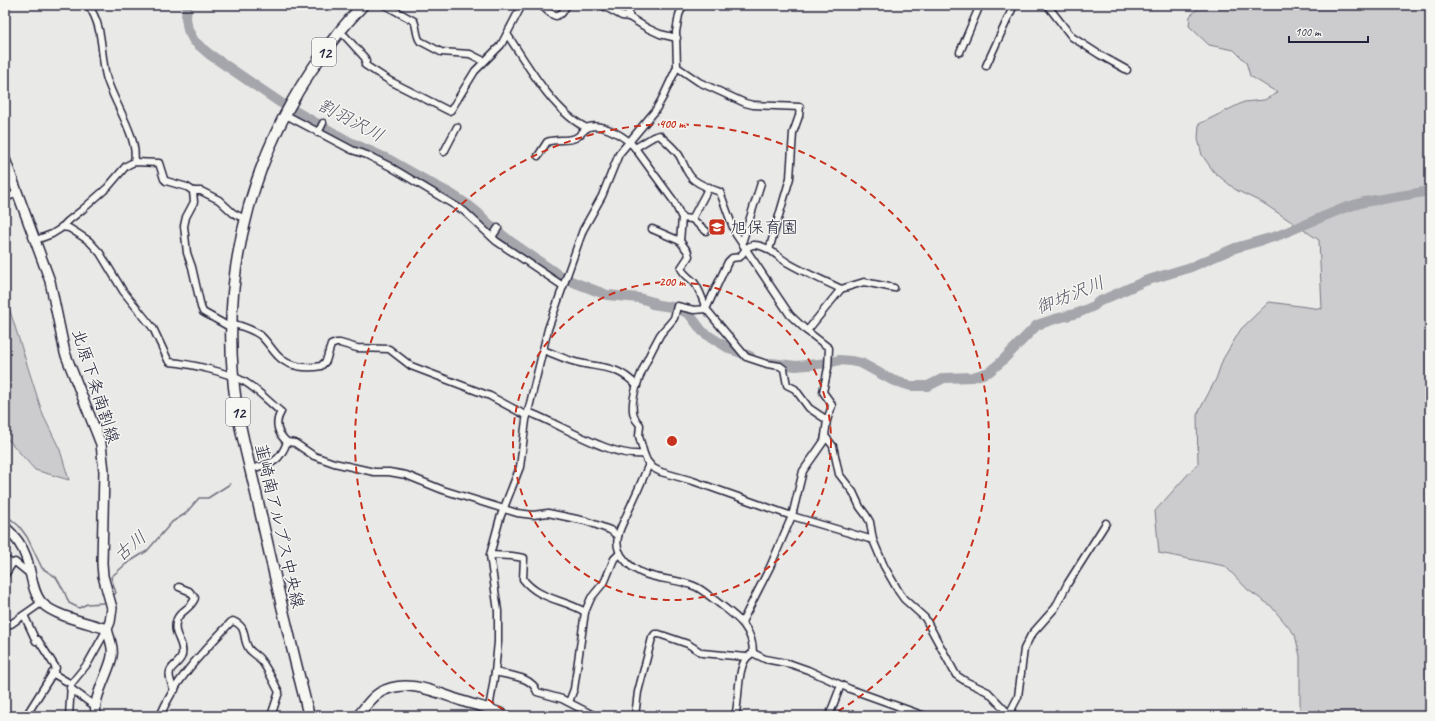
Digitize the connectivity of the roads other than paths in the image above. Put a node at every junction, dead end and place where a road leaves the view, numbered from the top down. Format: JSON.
{"nodes":[{"id":1,"x":88,"y":5,"type":"edge"},
{"id":2,"x":362,"y":5,"type":"edge"},
{"id":3,"x":385,"y":5,"type":"edge"},
{"id":4,"x":522,"y":5,"type":"edge"},
{"id":5,"x":541,"y":5,"type":"edge"},
{"id":6,"x":567,"y":5,"type":"edge"},
{"id":7,"x":602,"y":5,"type":"edge"},
{"id":8,"x":624,"y":5,"type":"edge"},
{"id":9,"x":684,"y":5,"type":"edge"},
{"id":10,"x":980,"y":5,"type":"edge"},
{"id":11,"x":1014,"y":5,"type":"edge"},
{"id":12,"x":1048,"y":5,"type":"edge"},
{"id":13,"x":629,"y":17,"type":"junction"},
{"id":14,"x":339,"y":32,"type":"junction"},
{"id":15,"x":507,"y":34,"type":"junction"},
{"id":16,"x":677,"y":38,"type":"junction"},
{"id":17,"x":960,"y":52,"type":"dead end"},
{"id":18,"x":484,"y":61,"type":"junction"},
{"id":19,"x":986,"y":66,"type":"dead end"},
{"id":20,"x":677,"y":67,"type":"junction"},
{"id":21,"x":1127,"y":70,"type":"dead end"},
{"id":22,"x":289,"y":109,"type":"junction"},
{"id":23,"x":323,"y":123,"type":"dead end"},
{"id":24,"x":457,"y":127,"type":"dead end"},
{"id":25,"x":587,"y":128,"type":"junction"},
{"id":26,"x":319,"y":132,"type":"junction"},
{"id":27,"x":629,"y":141,"type":"junction"},
{"id":28,"x":635,"y":148,"type":"junction"},
{"id":29,"x":444,"y":152,"type":"dead end"},
{"id":30,"x":538,"y":156,"type":"dead end"},
{"id":31,"x":5,"y":159,"type":"edge"},
{"id":32,"x":134,"y":162,"type":"junction"},
{"id":33,"x":761,"y":183,"type":"dead end"},
{"id":34,"x":709,"y":187,"type":"junction"},
{"id":35,"x":193,"y":191,"type":"junction"},
{"id":36,"x":18,"y":193,"type":"junction"},
{"id":37,"x":5,"y":198,"type":"edge"},
{"id":38,"x":682,"y":218,"type":"junction"},
{"id":39,"x":245,"y":219,"type":"junction"},
{"id":40,"x":692,"y":219,"type":"junction"},
{"id":41,"x":61,"y":227,"type":"junction"},
{"id":42,"x":652,"y":229,"type":"dead end"},
{"id":43,"x":706,"y":231,"type":"dead end"},
{"id":44,"x":36,"y":240,"type":"junction"},
{"id":45,"x":680,"y":241,"type":"junction"},
{"id":46,"x":744,"y":246,"type":"junction"},
{"id":47,"x":769,"y":250,"type":"junction"},
{"id":48,"x":563,"y":286,"type":"junction"},
{"id":49,"x":894,"y":288,"type":"dead end"},
{"id":50,"x":841,"y":289,"type":"junction"},
{"id":51,"x":706,"y":309,"type":"junction"},
{"id":52,"x":231,"y":325,"type":"junction"},
{"id":53,"x":807,"y":331,"type":"junction"},
{"id":54,"x":543,"y":350,"type":"junction"},
{"id":55,"x":233,"y":377,"type":"junction"},
{"id":56,"x":637,"y":386,"type":"junction"},
{"id":57,"x":527,"y":414,"type":"junction"},
{"id":58,"x":827,"y":420,"type":"junction"},
{"id":59,"x":825,"y":436,"type":"junction"},
{"id":60,"x":287,"y":442,"type":"junction"},
{"id":61,"x":644,"y":454,"type":"junction"},
{"id":62,"x":649,"y":464,"type":"junction"},
{"id":63,"x":250,"y":469,"type":"junction"},
{"id":64,"x":504,"y":509,"type":"junction"},
{"id":65,"x":792,"y":516,"type":"junction"},
{"id":66,"x":1106,"y":523,"type":"dead end"},
{"id":67,"x":5,"y":527,"type":"edge"},
{"id":68,"x":618,"y":536,"type":"junction"},
{"id":69,"x":872,"y":540,"type":"junction"},
{"id":70,"x":620,"y":553,"type":"junction"},
{"id":71,"x":490,"y":555,"type":"junction"},
{"id":72,"x":5,"y":559,"type":"edge"},
{"id":73,"x":12,"y":564,"type":"junction"},
{"id":74,"x":31,"y":575,"type":"junction"},
{"id":75,"x":5,"y":576,"type":"edge"},
{"id":76,"x":179,"y":587,"type":"dead end"},
{"id":77,"x":41,"y":602,"type":"junction"},
{"id":78,"x":585,"y":612,"type":"junction"},
{"id":79,"x":24,"y":615,"type":"junction"},
{"id":80,"x":742,"y":622,"type":"junction"},
{"id":81,"x":5,"y":626,"type":"edge"},
{"id":82,"x":107,"y":629,"type":"junction"},
{"id":83,"x":753,"y":653,"type":"junction"},
{"id":84,"x":746,"y":657,"type":"junction"},
{"id":85,"x":495,"y":672,"type":"junction"},
{"id":86,"x":52,"y":673,"type":"junction"},
{"id":87,"x":841,"y":684,"type":"junction"},
{"id":88,"x":70,"y":686,"type":"junction"},
{"id":89,"x":175,"y":690,"type":"junction"},
{"id":90,"x":569,"y":702,"type":"junction"},
{"id":91,"x":96,"y":711,"type":"edge"},
{"id":92,"x":489,"y":712,"type":"edge"},
{"id":93,"x":1009,"y":715,"type":"edge"},
{"id":94,"x":26,"y":716,"type":"edge"},
{"id":95,"x":69,"y":716,"type":"edge"},
{"id":96,"x":160,"y":716,"type":"edge"},
{"id":97,"x":271,"y":716,"type":"edge"},
{"id":98,"x":309,"y":716,"type":"edge"},
{"id":99,"x":358,"y":716,"type":"edge"},
{"id":100,"x":506,"y":716,"type":"edge"},
{"id":101,"x":595,"y":716,"type":"edge"},
{"id":102,"x":635,"y":716,"type":"edge"},
{"id":103,"x":735,"y":716,"type":"edge"},
{"id":104,"x":829,"y":716,"type":"edge"},
{"id":105,"x":925,"y":716,"type":"edge"}],
"edges":[{"from":1,"to":32,"type":"street"},
{"from":2,"to":14,"type":"main road","name":"韮崎南アルプス中央線","number":"12"},
{"from":3,"to":18,"type":"street"},
{"from":4,"to":15,"type":"street"},
{"from":5,"to":6,"type":"street"},
{"from":7,"to":13,"type":"street"},
{"from":8,"to":13,"type":"street"},
{"from":9,"to":16,"type":"street"},
{"from":10,"to":17,"type":"street"},
{"from":11,"to":19,"type":"street"},
{"from":12,"to":21,"type":"street"},
{"from":13,"to":16,"type":"street"},
{"from":14,"to":18,"type":"street"},
{"from":14,"to":22,"type":"main road","name":"韮崎南アルプス中央線","number":"12"},
{"from":15,"to":18,"type":"street"},
{"from":15,"to":25,"type":"street"},
{"from":16,"to":20,"type":"street"},
{"from":20,"to":27,"type":"street"},
{"from":20,"to":47,"type":"street"},
{"from":22,"to":26,"type":"street"},
{"from":22,"to":39,"type":"main road","name":"韮崎南アルプス中央線","number":"12"},
{"from":23,"to":26,"type":"street"},
{"from":24,"to":29,"type":"street"},
{"from":25,"to":27,"type":"street"},
{"from":25,"to":30,"type":"street"},
{"from":26,"to":48,"type":"street"},
{"from":27,"to":28,"type":"street"},
{"from":27,"to":48,"type":"street"},
{"from":28,"to":34,"type":"street"},
{"from":28,"to":38,"type":"street"},
{"from":31,"to":36,"type":"main road","name":"北原下条南割線"},
{"from":32,"to":35,"type":"street"},
{"from":32,"to":41,"type":"street"},
{"from":33,"to":46,"type":"street"},
{"from":34,"to":40,"type":"street"},
{"from":34,"to":46,"type":"street"},
{"from":35,"to":39,"type":"street"},
{"from":35,"to":52,"type":"street"},
{"from":36,"to":37,"type":"street"},
{"from":36,"to":44,"type":"main road","name":"北原下条南割線"},
{"from":38,"to":40,"type":"street"},
{"from":38,"to":45,"type":"street"},
{"from":39,"to":52,"type":"main road","name":"韮崎南アルプス中央線","number":"12"},
{"from":40,"to":43,"type":"street"},
{"from":41,"to":44,"type":"street"},
{"from":41,"to":55,"type":"street"},
{"from":42,"to":45,"type":"street"},
{"from":44,"to":82,"type":"main road","name":"北原下条南割線"},
{"from":45,"to":51,"type":"street"},
{"from":46,"to":47,"type":"street"},
{"from":46,"to":51,"type":"street"},
{"from":46,"to":53,"type":"street"},
{"from":47,"to":50,"type":"street"},
{"from":48,"to":54,"type":"street"},
{"from":49,"to":50,"type":"street"},
{"from":50,"to":53,"type":"street"},
{"from":51,"to":56,"type":"street"},
{"from":51,"to":58,"type":"street"},
{"from":52,"to":55,"type":"main road","name":"韮崎南アルプス中央線","number":"12"},
{"from":52,"to":57,"type":"street"},
{"from":53,"to":58,"type":"street"},
{"from":54,"to":56,"type":"street"},
{"from":54,"to":57,"type":"street"},
{"from":55,"to":60,"type":"street"},
{"from":55,"to":63,"type":"main road","name":"韮崎南アルプス中央線","number":"12"},
{"from":56,"to":61,"type":"street"},
{"from":57,"to":61,"type":"street"},
{"from":57,"to":64,"type":"street"},
{"from":58,"to":59,"type":"street"},
{"from":59,"to":65,"type":"street"},
{"from":59,"to":69,"type":"street"},
{"from":60,"to":63,"type":"street"},
{"from":60,"to":64,"type":"street"},
{"from":61,"to":62,"type":"street"},
{"from":62,"to":65,"type":"street"},
{"from":62,"to":68,"type":"street"},
{"from":63,"to":98,"type":"main road","name":"韮崎南アルプス中央線","number":"12"},
{"from":64,"to":68,"type":"street"},
{"from":64,"to":71,"type":"street"},
{"from":65,"to":69,"type":"street"},
{"from":65,"to":80,"type":"street"},
{"from":66,"to":93,"type":"street"},
{"from":67,"to":74,"type":"main road"},
{"from":68,"to":70,"type":"street"},
{"from":69,"to":93,"type":"street"},
{"from":70,"to":78,"type":"street"},
{"from":70,"to":80,"type":"street"},
{"from":71,"to":78,"type":"street"},
{"from":71,"to":85,"type":"street"},
{"from":72,"to":73,"type":"street"},
{"from":73,"to":74,"type":"street"},
{"from":73,"to":75,"type":"street"},
{"from":74,"to":77,"type":"main road"},
{"from":76,"to":89,"type":"street"},
{"from":77,"to":79,"type":"street"},
{"from":77,"to":82,"type":"main road"},
{"from":78,"to":90,"type":"street"},
{"from":79,"to":81,"type":"street"},
{"from":79,"to":86,"type":"street"},
{"from":80,"to":83,"type":"street"},
{"from":82,"to":88,"type":"street"},
{"from":82,"to":91,"type":"main road"},
{"from":83,"to":84,"type":"street"},
{"from":83,"to":87,"type":"street"},
{"from":84,"to":102,"type":"street"},
{"from":84,"to":103,"type":"street"},
{"from":85,"to":90,"type":"street"},
{"from":85,"to":92,"type":"street"},
{"from":86,"to":88,"type":"street"},
{"from":86,"to":94,"type":"street"},
{"from":87,"to":104,"type":"street"},
{"from":87,"to":105,"type":"street"},
{"from":88,"to":91,"type":"street"},
{"from":88,"to":95,"type":"street"},
{"from":89,"to":96,"type":"street"},
{"from":89,"to":97,"type":"street"},
{"from":90,"to":101,"type":"street"},
{"from":92,"to":99,"type":"main road"},
{"from":92,"to":100,"type":"main road"}]}
